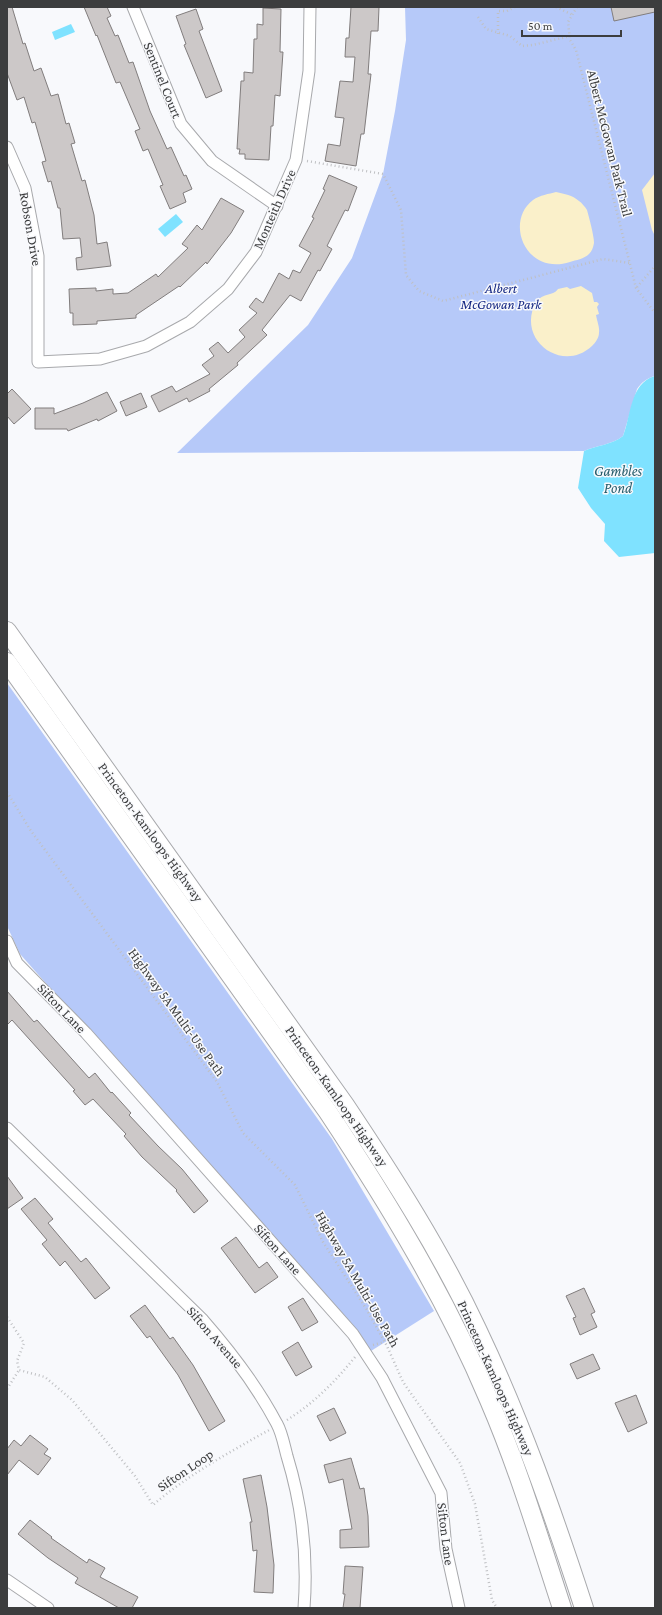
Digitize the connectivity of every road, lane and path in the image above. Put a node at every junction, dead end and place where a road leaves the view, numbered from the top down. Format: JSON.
{"nodes":[{"id":1,"x":133,"y":7,"type":"edge"},
{"id":2,"x":310,"y":7,"type":"edge"},
{"id":3,"x":515,"y":7,"type":"edge"},
{"id":4,"x":556,"y":7,"type":"edge"},
{"id":5,"x":577,"y":7,"type":"edge"},
{"id":6,"x":573,"y":15,"type":"junction"},
{"id":7,"x":478,"y":17,"type":"dead end"},
{"id":8,"x":498,"y":34,"type":"junction"},
{"id":9,"x":570,"y":36,"type":"junction"},
{"id":10,"x":7,"y":147,"type":"edge"},
{"id":11,"x":296,"y":160,"type":"junction"},
{"id":12,"x":277,"y":206,"type":"junction"},
{"id":13,"x":630,"y":263,"type":"junction"},
{"id":14,"x":655,"y":266,"type":"edge"},
{"id":15,"x":636,"y":288,"type":"junction"},
{"id":16,"x":655,"y":313,"type":"edge"},
{"id":17,"x":38,"y":362,"type":"joint"},
{"id":18,"x":7,"y":631,"type":"edge"},
{"id":19,"x":7,"y":662,"type":"edge"},
{"id":20,"x":7,"y":792,"type":"edge"},
{"id":21,"x":7,"y":941,"type":"edge"},
{"id":22,"x":7,"y":1128,"type":"edge"},
{"id":23,"x":7,"y":1317,"type":"edge"},
{"id":24,"x":363,"y":1347,"type":"junction"},
{"id":25,"x":19,"y":1370,"type":"junction"},
{"id":26,"x":7,"y":1389,"type":"edge"},
{"id":27,"x":278,"y":1425,"type":"junction"},
{"id":28,"x":7,"y":1580,"type":"edge"},
{"id":29,"x":48,"y":1608,"type":"edge"},
{"id":30,"x":304,"y":1608,"type":"edge"},
{"id":31,"x":459,"y":1608,"type":"edge"},
{"id":32,"x":497,"y":1608,"type":"edge"},
{"id":33,"x":562,"y":1608,"type":"edge"},
{"id":34,"x":584,"y":1608,"type":"edge"}],
"edges":[{"from":1,"to":12,"type":"street","name":"Sentinel Court"},
{"from":2,"to":11,"type":"street","name":"Monteith Drive"},
{"from":3,"to":8,"type":"path"},
{"from":4,"to":6,"type":"path"},
{"from":5,"to":6,"type":"path","name":"Albert McGowan Park Trail"},
{"from":6,"to":9,"type":"path","name":"Albert McGowan Park Trail"},
{"from":7,"to":8,"type":"path"},
{"from":8,"to":9,"type":"path"},
{"from":9,"to":13,"type":"path","name":"Albert McGowan Park Trail"},
{"from":10,"to":17,"type":"street","name":"Robson Drive"},
{"from":11,"to":12,"type":"street","name":"Monteith Drive"},
{"from":11,"to":13,"type":"path"},
{"from":12,"to":17,"type":"street","name":"Monteith Drive"},
{"from":13,"to":15,"type":"path","name":"Albert McGowan Park Trail"},
{"from":14,"to":15,"type":"path"},
{"from":15,"to":16,"type":"path","name":"Albert McGowan Park Trail"},
{"from":18,"to":34,"type":"main road","name":"Princeton-Kamloops Highway"},
{"from":19,"to":33,"type":"main road","name":"Princeton-Kamloops Highway"},
{"from":20,"to":32,"type":"path","name":"Highway 5A Multi-Use Path"},
{"from":21,"to":24,"type":"street","name":"Sifton Lane"},
{"from":22,"to":27,"type":"street","name":"Sifton Avenue"},
{"from":23,"to":25,"type":"path"},
{"from":24,"to":27,"type":"path","name":"Sifton Loop"},
{"from":24,"to":31,"type":"street","name":"Sifton Lane"},
{"from":25,"to":26,"type":"path"},
{"from":25,"to":27,"type":"path","name":"Sifton Loop"},
{"from":27,"to":30,"type":"street","name":"Sifton Avenue"},
{"from":28,"to":29,"type":"street"}]}
